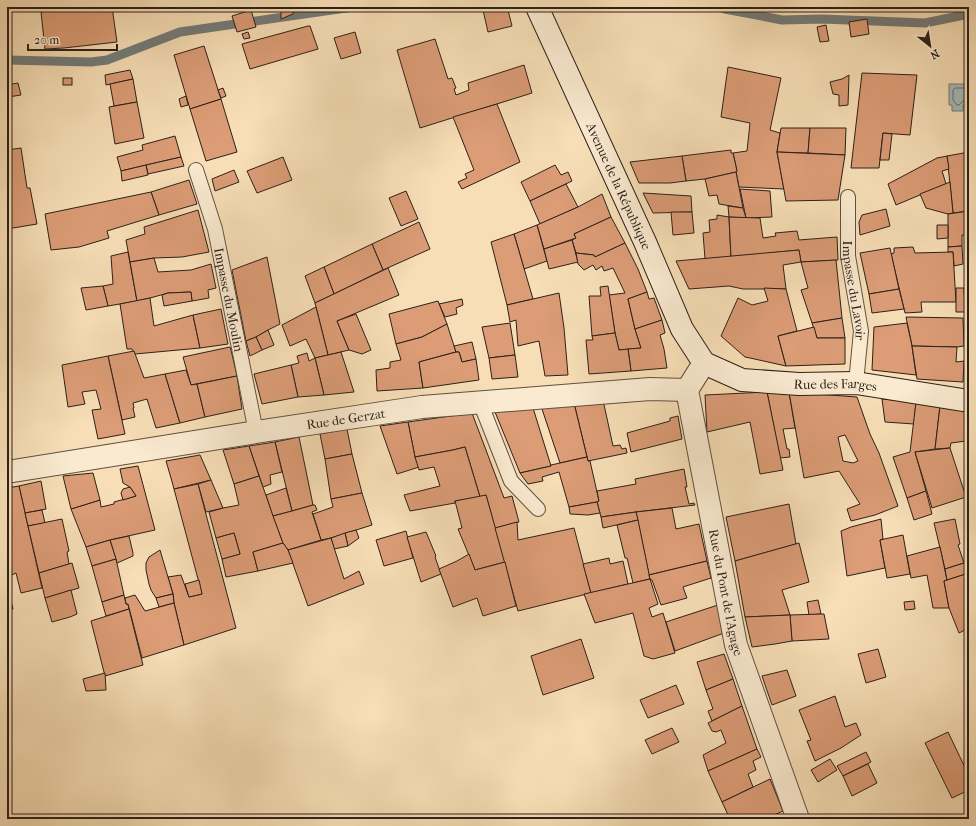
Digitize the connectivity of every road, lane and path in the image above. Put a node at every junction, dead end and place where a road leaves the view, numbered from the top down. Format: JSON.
{"nodes":[{"id":1,"x":537,"y":7,"type":"edge"},
{"id":2,"x":196,"y":170,"type":"dead end"},
{"id":3,"x":848,"y":197,"type":"dead end"},
{"id":4,"x":704,"y":363,"type":"junction"},
{"id":5,"x":856,"y":383,"type":"junction"},
{"id":6,"x":687,"y":390,"type":"junction"},
{"id":7,"x":969,"y":401,"type":"edge"},
{"id":8,"x":480,"y":402,"type":"junction"},
{"id":9,"x":256,"y":432,"type":"junction"},
{"id":10,"x":7,"y":472,"type":"edge"},
{"id":11,"x":538,"y":510,"type":"dead end"},
{"id":12,"x":798,"y":819,"type":"edge"}],
"edges":[{"from":1,"to":4,"type":"street","name":"Avenue de la République"},
{"from":2,"to":9,"type":"lane","name":"Impasse du Moulin"},
{"from":3,"to":5,"type":"lane","name":"Impasse du Lavoir"},
{"from":4,"to":5,"type":"street","name":"Rue des Farges"},
{"from":4,"to":6,"type":"street"},
{"from":5,"to":7,"type":"street","name":"Rue des Farges"},
{"from":6,"to":8,"type":"street","name":"Rue de Gerzat"},
{"from":6,"to":12,"type":"street","name":"Rue du Pont de l'Agage"},
{"from":8,"to":9,"type":"street","name":"Rue de Gerzat"},
{"from":8,"to":11,"type":"lane"},
{"from":9,"to":10,"type":"street","name":"Rue de Gerzat"}]}
